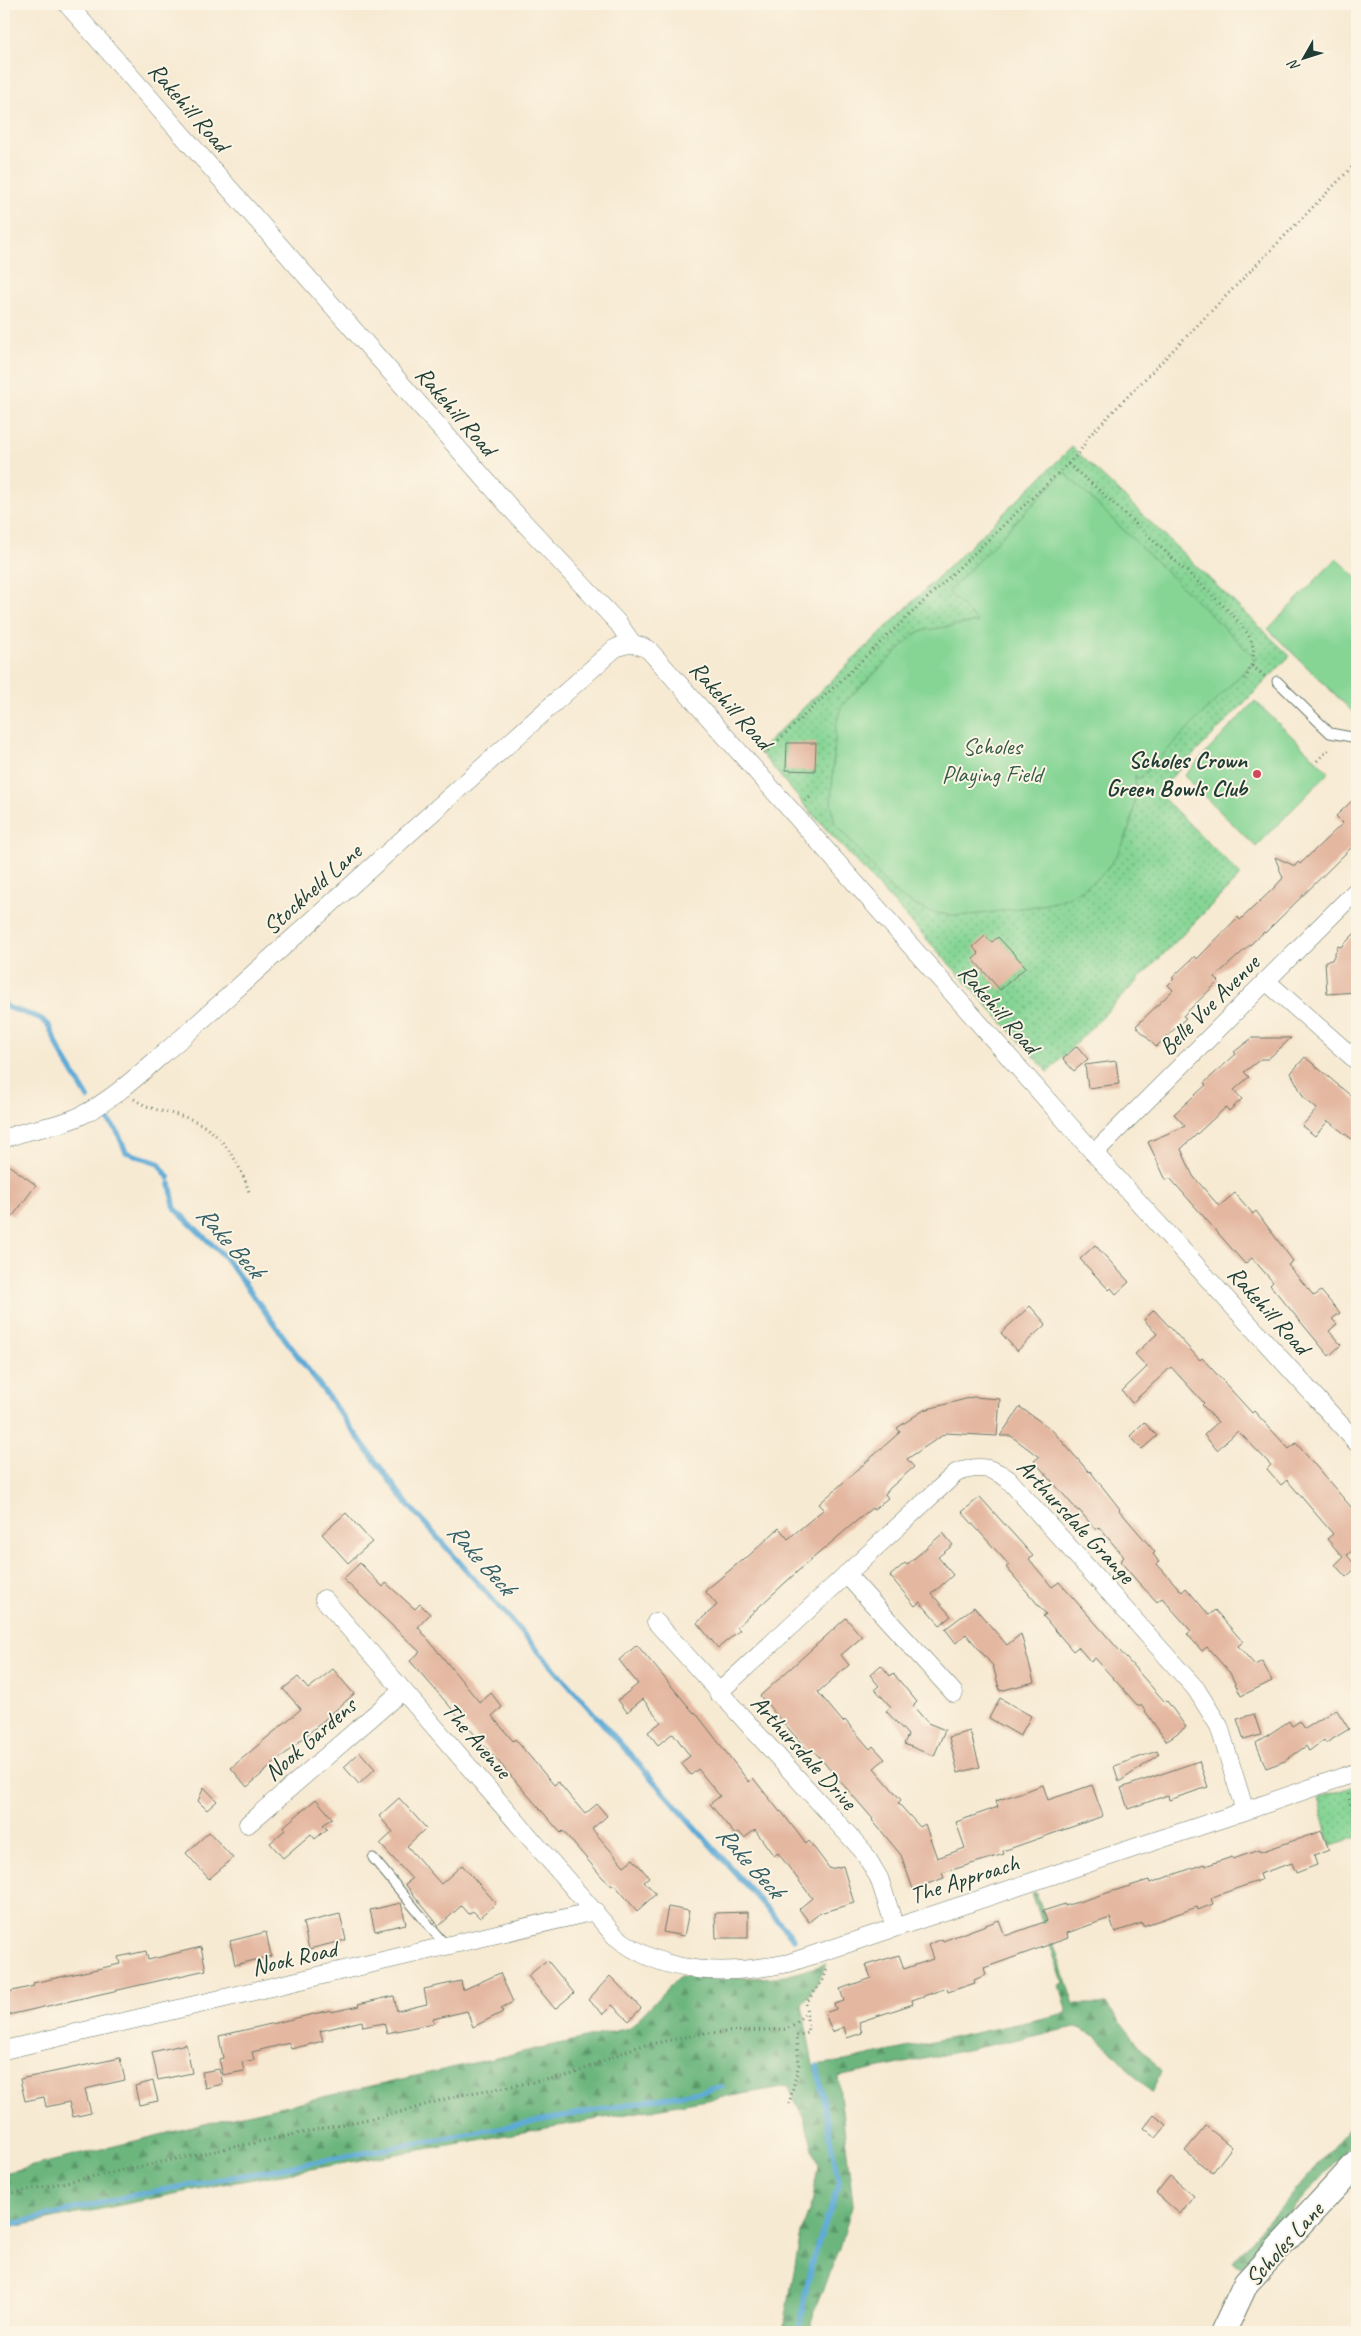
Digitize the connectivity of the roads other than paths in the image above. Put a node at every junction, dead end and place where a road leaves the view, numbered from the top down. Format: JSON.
{"nodes":[{"id":1,"x":67,"y":4,"type":"edge"},
{"id":2,"x":632,"y":644,"type":"junction"},
{"id":3,"x":1277,"y":680,"type":"dead end"},
{"id":4,"x":1357,"y":738,"type":"edge"},
{"id":5,"x":1357,"y":890,"type":"edge"},
{"id":6,"x":1266,"y":981,"type":"junction"},
{"id":7,"x":1357,"y":1061,"type":"edge"},
{"id":8,"x":4,"y":1139,"type":"edge"},
{"id":9,"x":1094,"y":1153,"type":"junction"},
{"id":10,"x":1357,"y":1443,"type":"edge"},
{"id":11,"x":846,"y":1574,"type":"junction"},
{"id":12,"x":324,"y":1599,"type":"dead end"},
{"id":13,"x":656,"y":1622,"type":"dead end"},
{"id":14,"x":403,"y":1690,"type":"junction"},
{"id":15,"x":718,"y":1693,"type":"junction"},
{"id":16,"x":954,"y":1693,"type":"dead end"},
{"id":17,"x":1350,"y":1774,"type":"edge"},
{"id":18,"x":1245,"y":1812,"type":"junction"},
{"id":19,"x":248,"y":1824,"type":"dead end"},
{"id":20,"x":374,"y":1858,"type":"dead end"},
{"id":21,"x":595,"y":1911,"type":"junction"},
{"id":22,"x":895,"y":1926,"type":"junction"},
{"id":23,"x":446,"y":1946,"type":"junction"},
{"id":24,"x":4,"y":2050,"type":"edge"},
{"id":25,"x":1357,"y":2163,"type":"edge"},
{"id":26,"x":1223,"y":2332,"type":"edge"}],
"edges":[{"from":1,"to":2,"type":"street","name":"Rakehill Road"},
{"from":2,"to":8,"type":"street","name":"Stockheld Lane"},
{"from":2,"to":9,"type":"street","name":"Rakehill Road"},
{"from":3,"to":4,"type":"lane"},
{"from":5,"to":6,"type":"street","name":"Belle Vue Avenue"},
{"from":6,"to":7,"type":"street"},
{"from":6,"to":9,"type":"street","name":"Belle Vue Avenue"},
{"from":9,"to":10,"type":"street","name":"Rakehill Road"},
{"from":11,"to":15,"type":"street","name":"Arthursdale Grange"},
{"from":11,"to":16,"type":"street"},
{"from":11,"to":18,"type":"street","name":"Arthursdale Grange"},
{"from":12,"to":14,"type":"street","name":"The Avenue"},
{"from":13,"to":15,"type":"street","name":"Arthursdale Drive"},
{"from":14,"to":19,"type":"street","name":"Nook Gardens"},
{"from":14,"to":21,"type":"street","name":"The Avenue"},
{"from":15,"to":22,"type":"street","name":"Arthursdale Drive"},
{"from":17,"to":18,"type":"street","name":"The Approach"},
{"from":18,"to":22,"type":"street","name":"The Approach"},
{"from":20,"to":23,"type":"lane"},
{"from":21,"to":22,"type":"street","name":"The Approach"},
{"from":21,"to":23,"type":"street","name":"Nook Road"},
{"from":23,"to":24,"type":"street","name":"Nook Road"},
{"from":25,"to":26,"type":"street","name":"Scholes Lane"}]}
